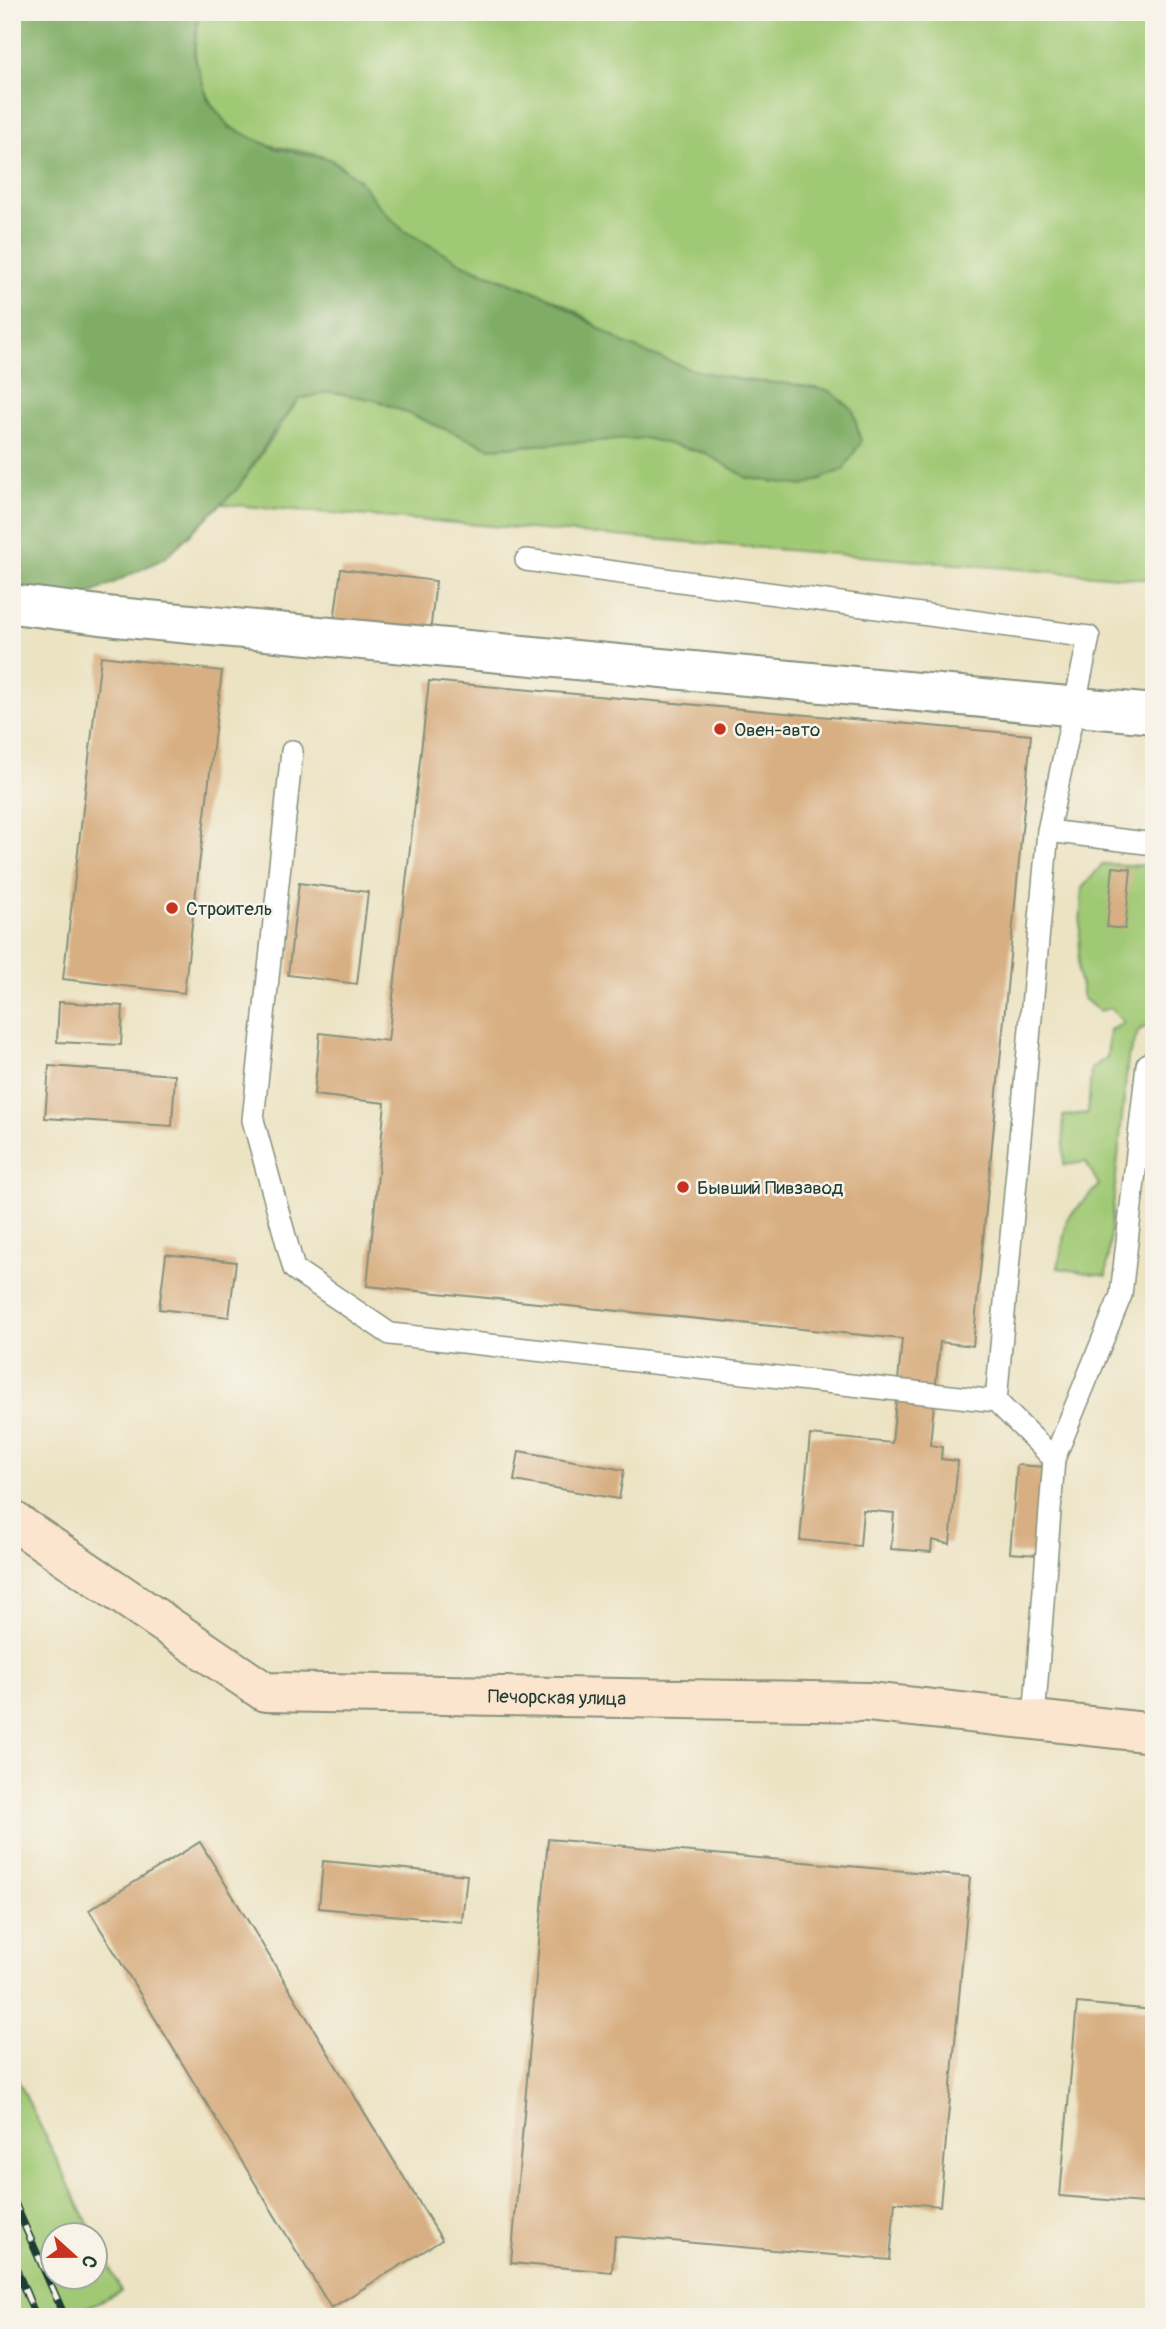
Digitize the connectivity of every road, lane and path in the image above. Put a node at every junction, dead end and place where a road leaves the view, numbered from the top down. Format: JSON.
{"nodes":[{"id":1,"x":526,"y":560,"type":"dead end"},
{"id":2,"x":12,"y":604,"type":"edge"},
{"id":3,"x":1074,"y":707,"type":"junction"},
{"id":4,"x":1154,"y":714,"type":"edge"},
{"id":5,"x":292,"y":751,"type":"dead end"},
{"id":6,"x":1048,"y":831,"type":"junction"},
{"id":7,"x":1154,"y":844,"type":"edge"},
{"id":8,"x":1154,"y":1059,"type":"edge"},
{"id":9,"x":996,"y":1401,"type":"junction"},
{"id":10,"x":1054,"y":1459,"type":"junction"},
{"id":11,"x":12,"y":1520,"type":"edge"},
{"id":12,"x":1034,"y":1720,"type":"junction"},
{"id":13,"x":1154,"y":1733,"type":"edge"}],
"edges":[{"from":1,"to":3,"type":"lane"},
{"from":2,"to":3,"type":"street"},
{"from":3,"to":4,"type":"street"},
{"from":3,"to":6,"type":"lane"},
{"from":5,"to":9,"type":"lane"},
{"from":6,"to":7,"type":"lane"},
{"from":6,"to":9,"type":"lane"},
{"from":8,"to":10,"type":"lane"},
{"from":9,"to":10,"type":"lane"},
{"from":10,"to":12,"type":"lane"},
{"from":11,"to":12,"type":"street","name":"Печорская улица"},
{"from":12,"to":13,"type":"street","name":"Печорская улица"}]}
